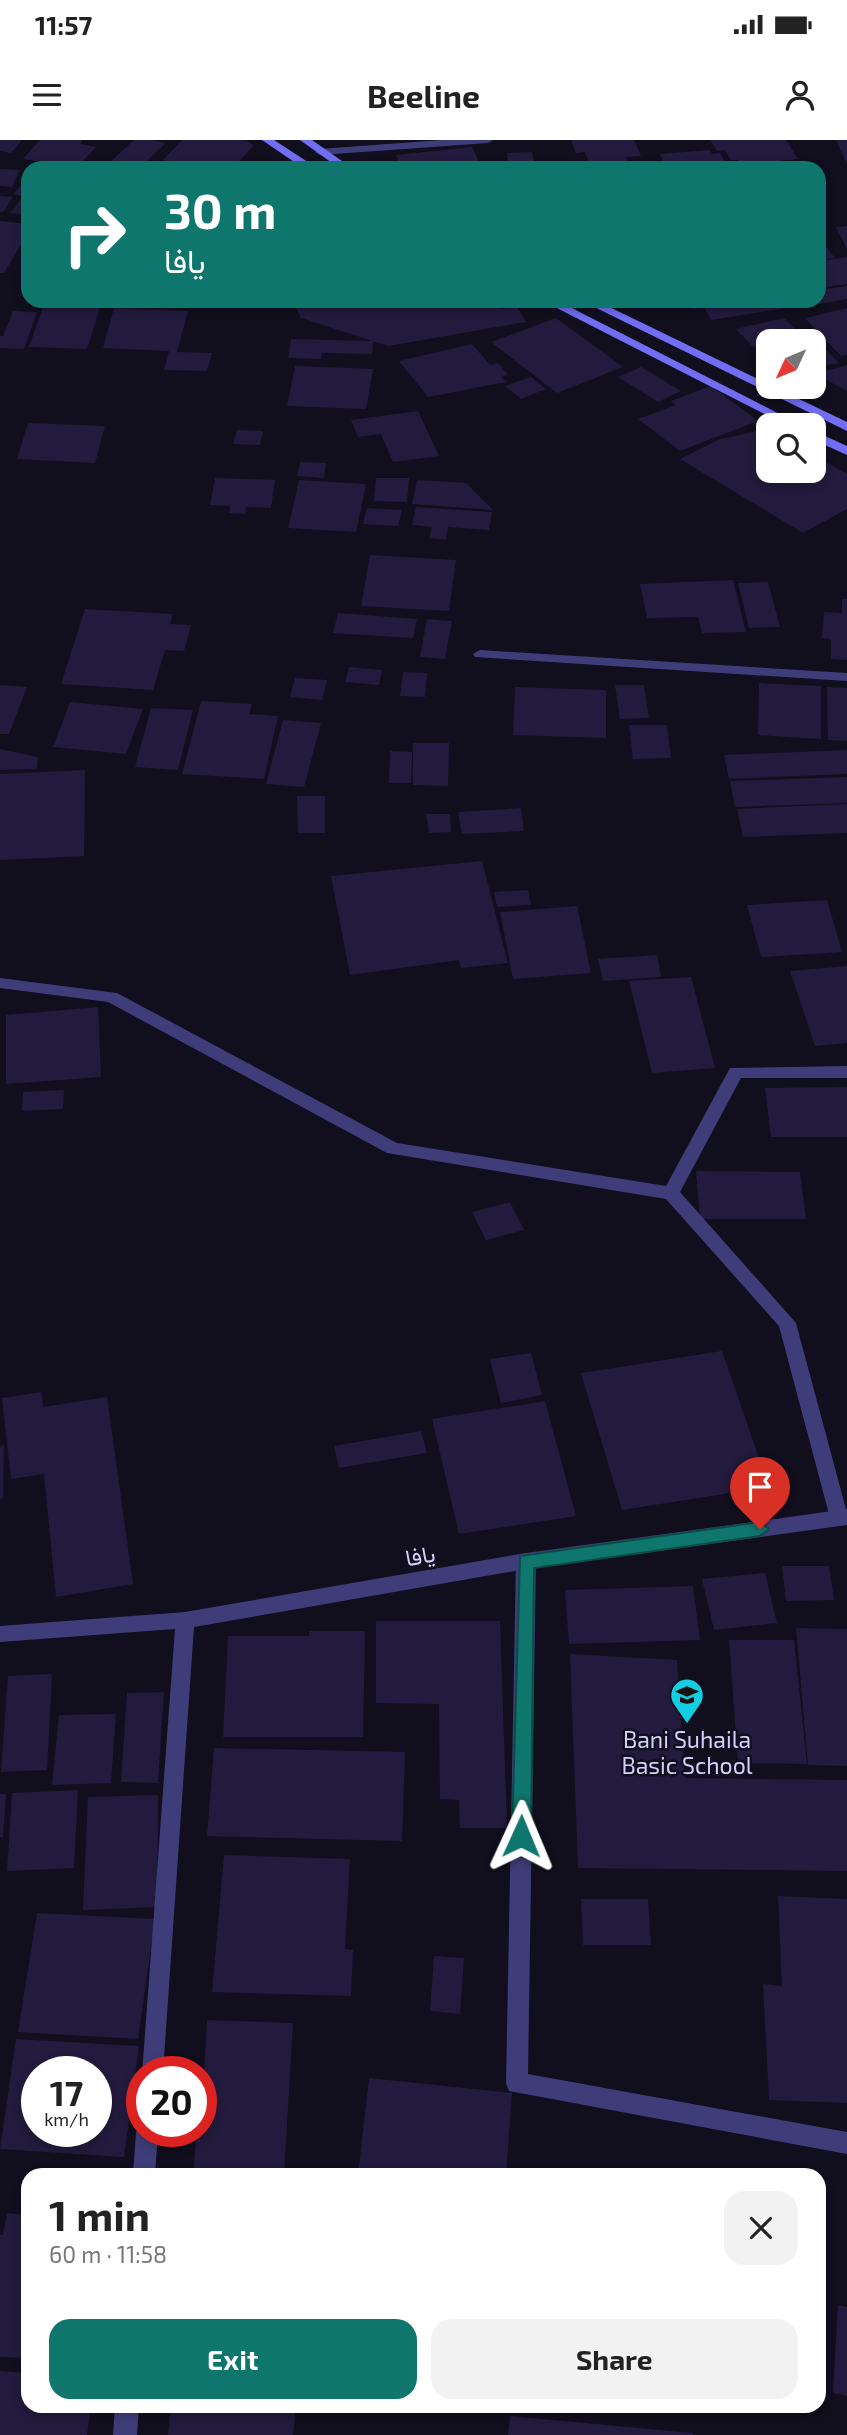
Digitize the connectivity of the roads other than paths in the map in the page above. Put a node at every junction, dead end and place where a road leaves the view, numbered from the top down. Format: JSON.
{"nodes":[{"id":1,"x":267,"y":140,"type":"edge"},
{"id":2,"x":305,"y":140,"type":"edge"},
{"id":3,"x":488,"y":140,"type":"edge"},
{"id":4,"x":320,"y":152,"type":"junction"},
{"id":5,"x":300,"y":161,"type":"edge"},
{"id":6,"x":335,"y":161,"type":"edge"},
{"id":7,"x":563,"y":308,"type":"edge"},
{"id":8,"x":602,"y":308,"type":"edge"},
{"id":9,"x":771,"y":413,"type":"edge"},
{"id":10,"x":847,"y":427,"type":"edge"},
{"id":11,"x":826,"y":441,"type":"edge"},
{"id":12,"x":847,"y":451,"type":"edge"},
{"id":13,"x":480,"y":654,"type":"dead end"},
{"id":14,"x":847,"y":677,"type":"edge"},
{"id":15,"x":0,"y":983,"type":"edge"},
{"id":16,"x":847,"y":1072,"type":"edge"},
{"id":17,"x":671,"y":1193,"type":"junction"},
{"id":18,"x":843,"y":1518,"type":"edge"},
{"id":19,"x":526,"y":1561,"type":"junction"},
{"id":20,"x":185,"y":1620,"type":"junction"},
{"id":21,"x":0,"y":1634,"type":"edge"},
{"id":22,"x":153,"y":2056,"type":"edge"},
{"id":23,"x":847,"y":2143,"type":"edge"},
{"id":24,"x":147,"y":2147,"type":"edge"},
{"id":25,"x":145,"y":2168,"type":"edge"},
{"id":26,"x":127,"y":2413,"type":"edge"},
{"id":27,"x":125,"y":2435,"type":"edge"}],
"edges":[{"from":1,"to":5,"type":"main road"},
{"from":2,"to":4,"type":"main road"},
{"from":3,"to":4,"type":"street"},
{"from":4,"to":6,"type":"main road"},
{"from":7,"to":9,"type":"main road"},
{"from":8,"to":10,"type":"main road"},
{"from":11,"to":12,"type":"main road"},
{"from":13,"to":14,"type":"street"},
{"from":15,"to":17,"type":"street"},
{"from":16,"to":17,"type":"street"},
{"from":17,"to":18,"type":"street"},
{"from":18,"to":19,"type":"street","name":"يافا"},
{"from":19,"to":20,"type":"street","name":"يافا"},
{"from":19,"to":23,"type":"street"},
{"from":20,"to":21,"type":"street","name":"يافا"},
{"from":20,"to":22,"type":"street"},
{"from":24,"to":25,"type":"street"},
{"from":26,"to":27,"type":"street"}]}
